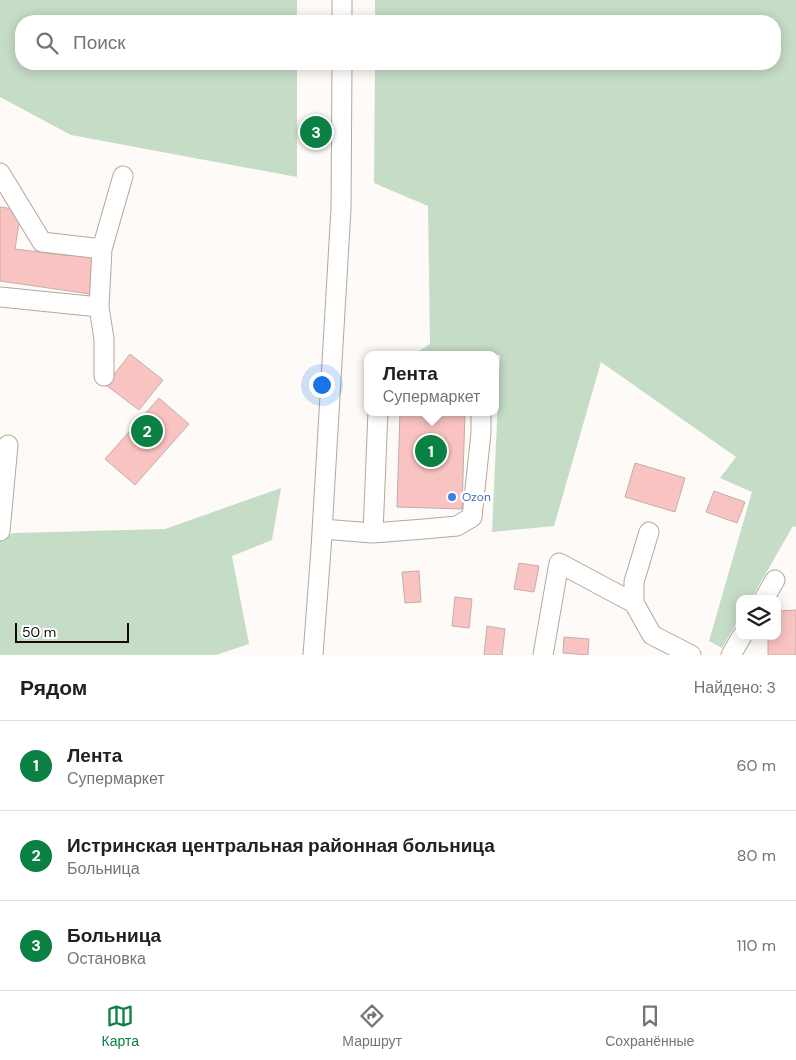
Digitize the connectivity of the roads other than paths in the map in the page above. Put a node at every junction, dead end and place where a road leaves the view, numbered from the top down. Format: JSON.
{"nodes":[{"id":1,"x":342,"y":0,"type":"edge"},
{"id":2,"x":342,"y":15,"type":"edge"},
{"id":3,"x":342,"y":70,"type":"edge"},
{"id":4,"x":0,"y":173,"type":"edge"},
{"id":5,"x":123,"y":176,"type":"dead end"},
{"id":6,"x":102,"y":249,"type":"junction"},
{"id":7,"x":0,"y":297,"type":"edge"},
{"id":8,"x":99,"y":307,"type":"junction"},
{"id":9,"x":104,"y":376,"type":"dead end"},
{"id":10,"x":378,"y":416,"type":"edge"},
{"id":11,"x":481,"y":416,"type":"edge"},
{"id":12,"x":8,"y":445,"type":"dead end"},
{"id":13,"x":322,"y":529,"type":"junction"},
{"id":14,"x":0,"y":531,"type":"edge"},
{"id":15,"x":649,"y":532,"type":"dead end"},
{"id":16,"x":373,"y":533,"type":"junction"},
{"id":17,"x":775,"y":580,"type":"dead end"},
{"id":18,"x":766,"y":595,"type":"edge"},
{"id":19,"x":634,"y":603,"type":"junction"},
{"id":20,"x":740,"y":640,"type":"edge"},
{"id":21,"x":313,"y":655,"type":"edge"},
{"id":22,"x":543,"y":655,"type":"edge"},
{"id":23,"x":691,"y":655,"type":"edge"},
{"id":24,"x":731,"y":655,"type":"edge"}],
"edges":[{"from":1,"to":2,"type":"street"},
{"from":3,"to":13,"type":"street"},
{"from":4,"to":6,"type":"street"},
{"from":5,"to":6,"type":"street"},
{"from":6,"to":8,"type":"street"},
{"from":7,"to":8,"type":"street"},
{"from":8,"to":9,"type":"street"},
{"from":10,"to":16,"type":"street"},
{"from":11,"to":16,"type":"street"},
{"from":12,"to":14,"type":"street"},
{"from":13,"to":16,"type":"street"},
{"from":13,"to":21,"type":"street"},
{"from":15,"to":19,"type":"street"},
{"from":17,"to":18,"type":"street"},
{"from":19,"to":22,"type":"street"},
{"from":19,"to":23,"type":"street"},
{"from":20,"to":24,"type":"street"}]}
